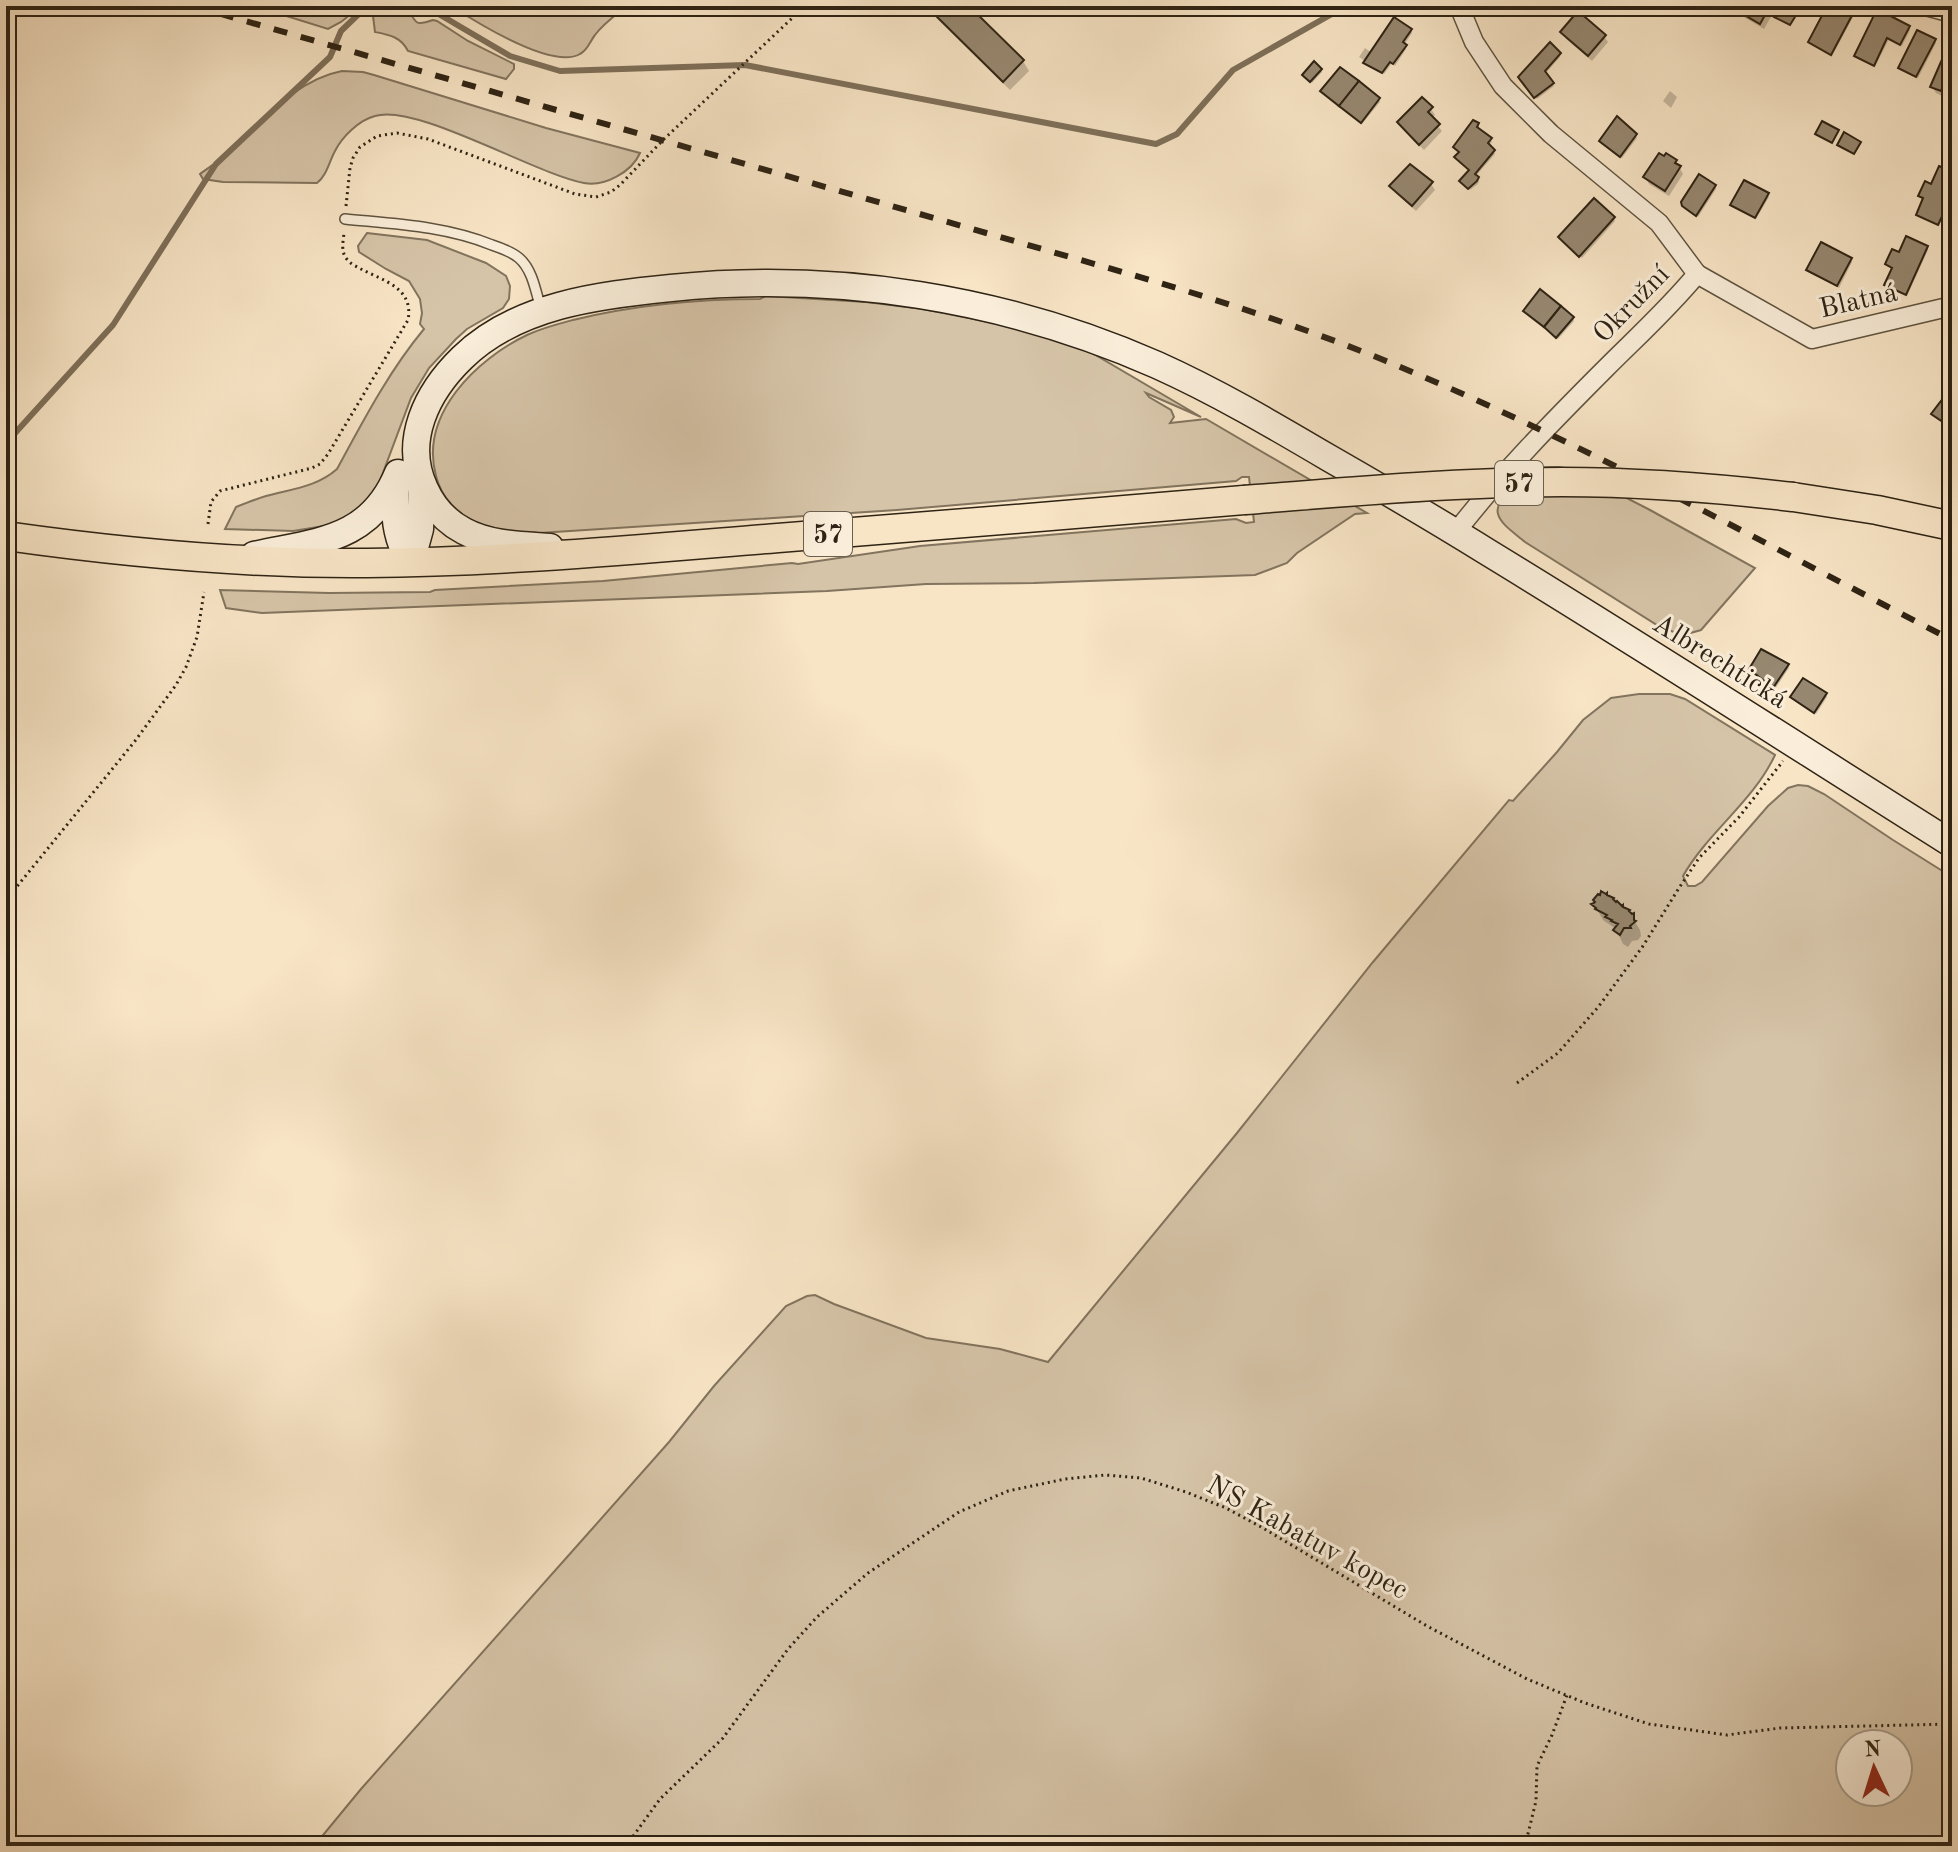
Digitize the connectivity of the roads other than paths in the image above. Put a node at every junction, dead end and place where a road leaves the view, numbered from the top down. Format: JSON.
{"nodes":[{"id":1,"x":1459,"y":6,"type":"edge"},
{"id":2,"x":1926,"y":6,"type":"edge"},
{"id":3,"x":1952,"y":13,"type":"edge"},
{"id":4,"x":345,"y":219,"type":"dead end"},
{"id":5,"x":1697,"y":274,"type":"junction"},
{"id":6,"x":1952,"y":306,"type":"edge"},
{"id":7,"x":542,"y":311,"type":"junction"},
{"id":8,"x":410,"y":478,"type":"junction"},
{"id":9,"x":1952,"y":526,"type":"edge"},
{"id":10,"x":1456,"y":532,"type":"junction"},
{"id":11,"x":6,"y":536,"type":"edge"},
{"id":12,"x":628,"y":550,"type":"junction"},
{"id":13,"x":230,"y":560,"type":"junction"},
{"id":14,"x":411,"y":562,"type":"junction"},
{"id":15,"x":1952,"y":844,"type":"edge"}],
"edges":[{"from":1,"to":5,"type":"street","name":"Okružní"},
{"from":2,"to":3,"type":"street"},
{"from":4,"to":7,"type":"lane"},
{"from":5,"to":6,"type":"street","name":"Blatná"},
{"from":5,"to":10,"type":"street","name":"Okružní"},
{"from":7,"to":8,"type":"main road","name":"Albrechtická"},
{"from":7,"to":10,"type":"main road","name":"Albrechtická"},
{"from":8,"to":12,"type":"main road"},
{"from":8,"to":13,"type":"main road"},
{"from":8,"to":14,"type":"main road"},
{"from":9,"to":12,"type":"main road","number":"57","bridge":true},
{"from":10,"to":15,"type":"main road","name":"Albrechtická"},
{"from":11,"to":13,"type":"main road","number":"57"},
{"from":12,"to":14,"type":"main road","number":"57"},
{"from":13,"to":14,"type":"main road","number":"57"}]}
